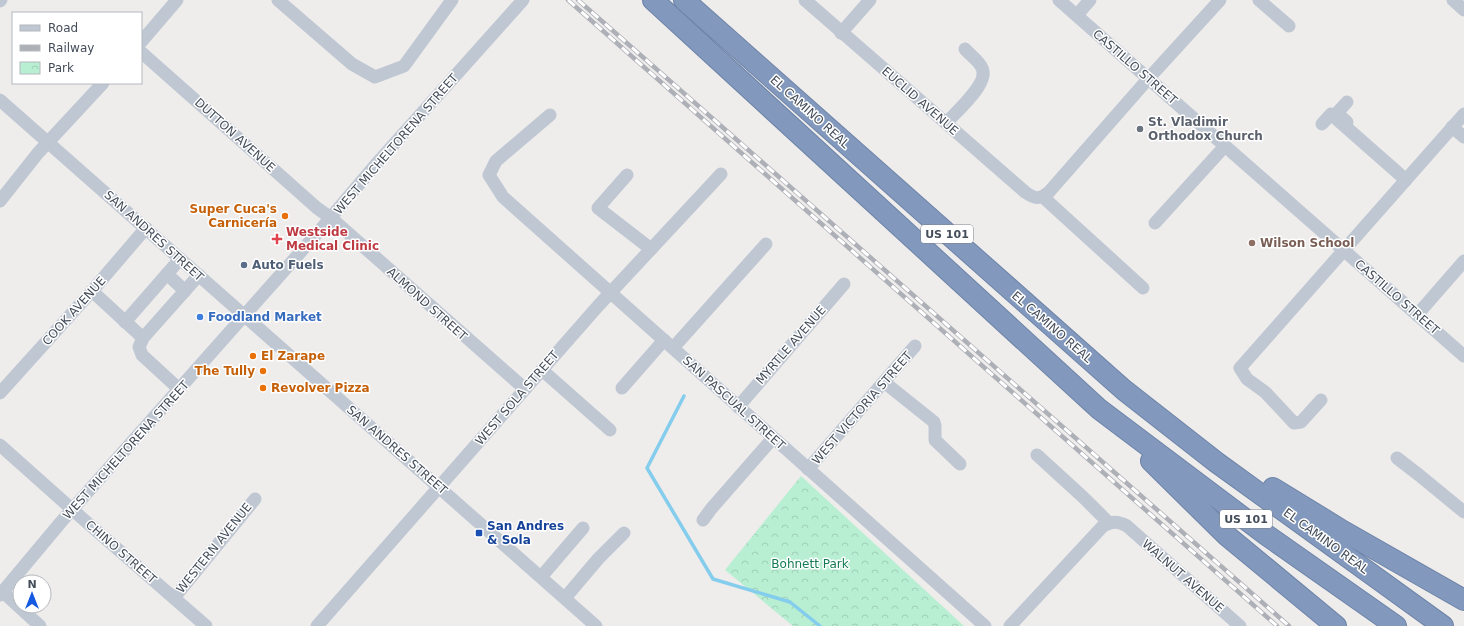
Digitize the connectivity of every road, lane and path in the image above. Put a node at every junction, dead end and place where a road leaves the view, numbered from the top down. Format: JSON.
{"nodes":[{"id":1,"x":177,"y":0,"type":"edge"},
{"id":2,"x":278,"y":0,"type":"edge"},
{"id":3,"x":452,"y":0,"type":"edge"},
{"id":4,"x":523,"y":0,"type":"edge"},
{"id":5,"x":653,"y":0,"type":"edge"},
{"id":6,"x":684,"y":0,"type":"edge"},
{"id":7,"x":805,"y":0,"type":"edge"},
{"id":8,"x":870,"y":0,"type":"edge"},
{"id":9,"x":1060,"y":0,"type":"edge"},
{"id":10,"x":1090,"y":0,"type":"edge"},
{"id":11,"x":1220,"y":0,"type":"edge"},
{"id":12,"x":1259,"y":0,"type":"edge"},
{"id":13,"x":1453,"y":0,"type":"edge"},
{"id":14,"x":1464,"y":10,"type":"edge"},
{"id":15,"x":1077,"y":16,"type":"junction"},
{"id":16,"x":1289,"y":26,"type":"dead end"},
{"id":17,"x":841,"y":33,"type":"junction"},
{"id":18,"x":142,"y":41,"type":"edge"},
{"id":19,"x":965,"y":49,"type":"dead end"},
{"id":20,"x":142,"y":53,"type":"edge"},
{"id":21,"x":1148,"y":78,"type":"junction"},
{"id":22,"x":102,"y":84,"type":"edge"},
{"id":23,"x":0,"y":100,"type":"edge"},
{"id":24,"x":1348,"y":102,"type":"dead end"},
{"id":25,"x":1464,"y":114,"type":"edge"},
{"id":26,"x":550,"y":115,"type":"dead end"},
{"id":27,"x":946,"y":123,"type":"junction"},
{"id":28,"x":1322,"y":124,"type":"dead end"},
{"id":29,"x":1452,"y":127,"type":"junction"},
{"id":30,"x":1464,"y":137,"type":"edge"},
{"id":31,"x":48,"y":141,"type":"junction"},
{"id":32,"x":1225,"y":146,"type":"junction"},
{"id":33,"x":720,"y":174,"type":"dead end"},
{"id":34,"x":627,"y":175,"type":"dead end"},
{"id":35,"x":1408,"y":178,"type":"junction"},
{"id":36,"x":1040,"y":197,"type":"junction"},
{"id":37,"x":0,"y":201,"type":"edge"},
{"id":38,"x":331,"y":218,"type":"junction"},
{"id":39,"x":1155,"y":223,"type":"dead end"},
{"id":40,"x":146,"y":228,"type":"junction"},
{"id":41,"x":766,"y":244,"type":"dead end"},
{"id":42,"x":651,"y":249,"type":"junction"},
{"id":43,"x":1344,"y":250,"type":"junction"},
{"id":44,"x":180,"y":259,"type":"junction"},
{"id":45,"x":1464,"y":261,"type":"edge"},
{"id":46,"x":167,"y":274,"type":"junction"},
{"id":47,"x":199,"y":275,"type":"junction"},
{"id":48,"x":844,"y":284,"type":"dead end"},
{"id":49,"x":1143,"y":288,"type":"dead end"},
{"id":50,"x":185,"y":291,"type":"junction"},
{"id":51,"x":92,"y":292,"type":"junction"},
{"id":52,"x":610,"y":293,"type":"junction"},
{"id":53,"x":1417,"y":315,"type":"junction"},
{"id":54,"x":244,"y":316,"type":"junction"},
{"id":55,"x":125,"y":322,"type":"junction"},
{"id":56,"x":143,"y":338,"type":"junction"},
{"id":57,"x":668,"y":344,"type":"junction"},
{"id":58,"x":915,"y":346,"type":"dead end"},
{"id":59,"x":1464,"y":356,"type":"edge"},
{"id":60,"x":542,"y":370,"type":"junction"},
{"id":61,"x":884,"y":382,"type":"junction"},
{"id":62,"x":622,"y":388,"type":"dead end"},
{"id":63,"x":180,"y":389,"type":"junction"},
{"id":64,"x":525,"y":389,"type":"junction"},
{"id":65,"x":0,"y":393,"type":"edge"},
{"id":66,"x":1322,"y":400,"type":"dead end"},
{"id":67,"x":738,"y":406,"type":"junction"},
{"id":68,"x":1099,"y":409,"type":"junction"},
{"id":69,"x":610,"y":430,"type":"dead end"},
{"id":70,"x":773,"y":438,"type":"junction"},
{"id":71,"x":0,"y":445,"type":"edge"},
{"id":72,"x":1037,"y":455,"type":"dead end"},
{"id":73,"x":1396,"y":458,"type":"dead end"},
{"id":74,"x":1216,"y":462,"type":"junction"},
{"id":75,"x":960,"y":464,"type":"dead end"},
{"id":76,"x":808,"y":469,"type":"junction"},
{"id":77,"x":439,"y":487,"type":"junction"},
{"id":78,"x":255,"y":498,"type":"dead end"},
{"id":79,"x":72,"y":510,"type":"junction"},
{"id":80,"x":1464,"y":512,"type":"edge"},
{"id":81,"x":703,"y":520,"type":"dead end"},
{"id":82,"x":1109,"y":523,"type":"junction"},
{"id":83,"x":584,"y":528,"type":"dead end"},
{"id":84,"x":624,"y":533,"type":"dead end"},
{"id":85,"x":541,"y":577,"type":"junction"},
{"id":86,"x":1,"y":594,"type":"edge"},
{"id":87,"x":174,"y":598,"type":"junction"},
{"id":88,"x":564,"y":598,"type":"junction"},
{"id":89,"x":1464,"y":600,"type":"edge"},
{"id":90,"x":40,"y":626,"type":"edge"},
{"id":91,"x":206,"y":626,"type":"edge"},
{"id":92,"x":317,"y":626,"type":"edge"},
{"id":93,"x":596,"y":626,"type":"edge"},
{"id":94,"x":985,"y":626,"type":"edge"},
{"id":95,"x":1010,"y":626,"type":"edge"},
{"id":96,"x":1240,"y":626,"type":"edge"},
{"id":97,"x":1336,"y":626,"type":"edge"},
{"id":98,"x":1396,"y":626,"type":"edge"},
{"id":99,"x":1443,"y":626,"type":"edge"}],
"edges":[{"from":1,"to":18,"type":"street"},
{"from":2,"to":3,"type":"street"},
{"from":4,"to":38,"type":"street","name":"WEST MICHELTORENA STREET"},
{"from":5,"to":68,"type":"highway","name":"EL CAMINO REAL","number":"US 101"},
{"from":6,"to":74,"type":"highway","name":"EL CAMINO REAL","number":"US 101"},
{"from":7,"to":17,"type":"street","name":"EUCLID AVENUE"},
{"from":8,"to":17,"type":"street"},
{"from":9,"to":15,"type":"street","name":"CASTILLO STREET"},
{"from":10,"to":15,"type":"street"},
{"from":11,"to":21,"type":"street"},
{"from":12,"to":16,"type":"street"},
{"from":13,"to":14,"type":"street"},
{"from":15,"to":21,"type":"street","name":"CASTILLO STREET"},
{"from":17,"to":27,"type":"street","name":"EUCLID AVENUE"},
{"from":19,"to":27,"type":"street"},
{"from":20,"to":38,"type":"street","name":"DUTTON AVENUE"},
{"from":21,"to":32,"type":"street","name":"CASTILLO STREET"},
{"from":21,"to":36,"type":"street"},
{"from":22,"to":31,"type":"street"},
{"from":23,"to":31,"type":"street","name":"SAN ANDRES STREET"},
{"from":24,"to":35,"type":"street"},
{"from":25,"to":29,"type":"street"},
{"from":26,"to":52,"type":"street","name":"SAN PASCUAL STREET"},
{"from":27,"to":36,"type":"street","name":"EUCLID AVENUE"},
{"from":28,"to":35,"type":"street"},
{"from":29,"to":30,"type":"street"},
{"from":29,"to":35,"type":"street"},
{"from":31,"to":37,"type":"street"},
{"from":31,"to":40,"type":"street","name":"SAN ANDRES STREET"},
{"from":32,"to":39,"type":"street"},
{"from":32,"to":43,"type":"street","name":"CASTILLO STREET"},
{"from":33,"to":42,"type":"street","name":"WEST SOLA STREET"},
{"from":34,"to":42,"type":"street"},
{"from":35,"to":43,"type":"street"},
{"from":36,"to":49,"type":"street","name":"EUCLID AVENUE"},
{"from":38,"to":54,"type":"street","name":"WEST MICHELTORENA STREET"},
{"from":38,"to":64,"type":"street","name":"ALMOND STREET"},
{"from":40,"to":44,"type":"street","name":"SAN ANDRES STREET"},
{"from":40,"to":51,"type":"street","name":"COOK AVENUE"},
{"from":41,"to":57,"type":"street"},
{"from":42,"to":52,"type":"street","name":"WEST SOLA STREET"},
{"from":43,"to":53,"type":"street","name":"CASTILLO STREET"},
{"from":43,"to":66,"type":"street"},
{"from":44,"to":46,"type":"street"},
{"from":44,"to":47,"type":"street","name":"SAN ANDRES STREET"},
{"from":45,"to":53,"type":"street"},
{"from":46,"to":50,"type":"street"},
{"from":46,"to":55,"type":"street"},
{"from":47,"to":50,"type":"street"},
{"from":47,"to":54,"type":"street","name":"SAN ANDRES STREET"},
{"from":48,"to":67,"type":"street","name":"MYRTLE AVENUE"},
{"from":50,"to":56,"type":"street"},
{"from":51,"to":55,"type":"street"},
{"from":51,"to":65,"type":"street","name":"COOK AVENUE"},
{"from":52,"to":57,"type":"street","name":"SAN PASCUAL STREET"},
{"from":52,"to":60,"type":"street","name":"WEST SOLA STREET"},
{"from":53,"to":59,"type":"street","name":"CASTILLO STREET"},
{"from":54,"to":63,"type":"street","name":"WEST MICHELTORENA STREET"},
{"from":54,"to":77,"type":"street","name":"SAN ANDRES STREET"},
{"from":55,"to":56,"type":"street"},
{"from":56,"to":63,"type":"street"},
{"from":57,"to":62,"type":"street"},
{"from":57,"to":67,"type":"street","name":"SAN PASCUAL STREET"},
{"from":58,"to":61,"type":"street","name":"WEST VICTORIA STREET"},
{"from":60,"to":64,"type":"street","name":"WEST SOLA STREET"},
{"from":60,"to":69,"type":"street"},
{"from":61,"to":75,"type":"street"},
{"from":61,"to":76,"type":"street","name":"WEST VICTORIA STREET"},
{"from":63,"to":79,"type":"street","name":"WEST MICHELTORENA STREET"},
{"from":64,"to":77,"type":"street","name":"WEST SOLA STREET"},
{"from":67,"to":70,"type":"street","name":"SAN PASCUAL STREET"},
{"from":68,"to":97,"type":"highway"},
{"from":68,"to":98,"type":"highway","name":"EL CAMINO REAL","number":"US 101"},
{"from":70,"to":76,"type":"street","name":"SAN PASCUAL STREET"},
{"from":70,"to":81,"type":"street"},
{"from":71,"to":79,"type":"street","name":"CHINO STREET"},
{"from":72,"to":82,"type":"street"},
{"from":73,"to":80,"type":"street"},
{"from":74,"to":89,"type":"highway"},
{"from":74,"to":99,"type":"highway","name":"EL CAMINO REAL","number":"US 101"},
{"from":76,"to":94,"type":"street","name":"SAN PASCUAL STREET"},
{"from":77,"to":85,"type":"street","name":"SAN ANDRES STREET"},
{"from":77,"to":92,"type":"street","name":"WEST SOLA STREET"},
{"from":78,"to":87,"type":"street","name":"WESTERN AVENUE"},
{"from":79,"to":86,"type":"street","name":"WEST MICHELTORENA STREET"},
{"from":79,"to":87,"type":"street","name":"CHINO STREET"},
{"from":82,"to":95,"type":"street"},
{"from":82,"to":96,"type":"street","name":"WALNUT AVENUE"},
{"from":83,"to":85,"type":"street"},
{"from":84,"to":88,"type":"street"},
{"from":85,"to":88,"type":"street","name":"SAN ANDRES STREET"},
{"from":86,"to":90,"type":"street"},
{"from":87,"to":91,"type":"street","name":"CHINO STREET"},
{"from":88,"to":93,"type":"street","name":"SAN ANDRES STREET"}]}
